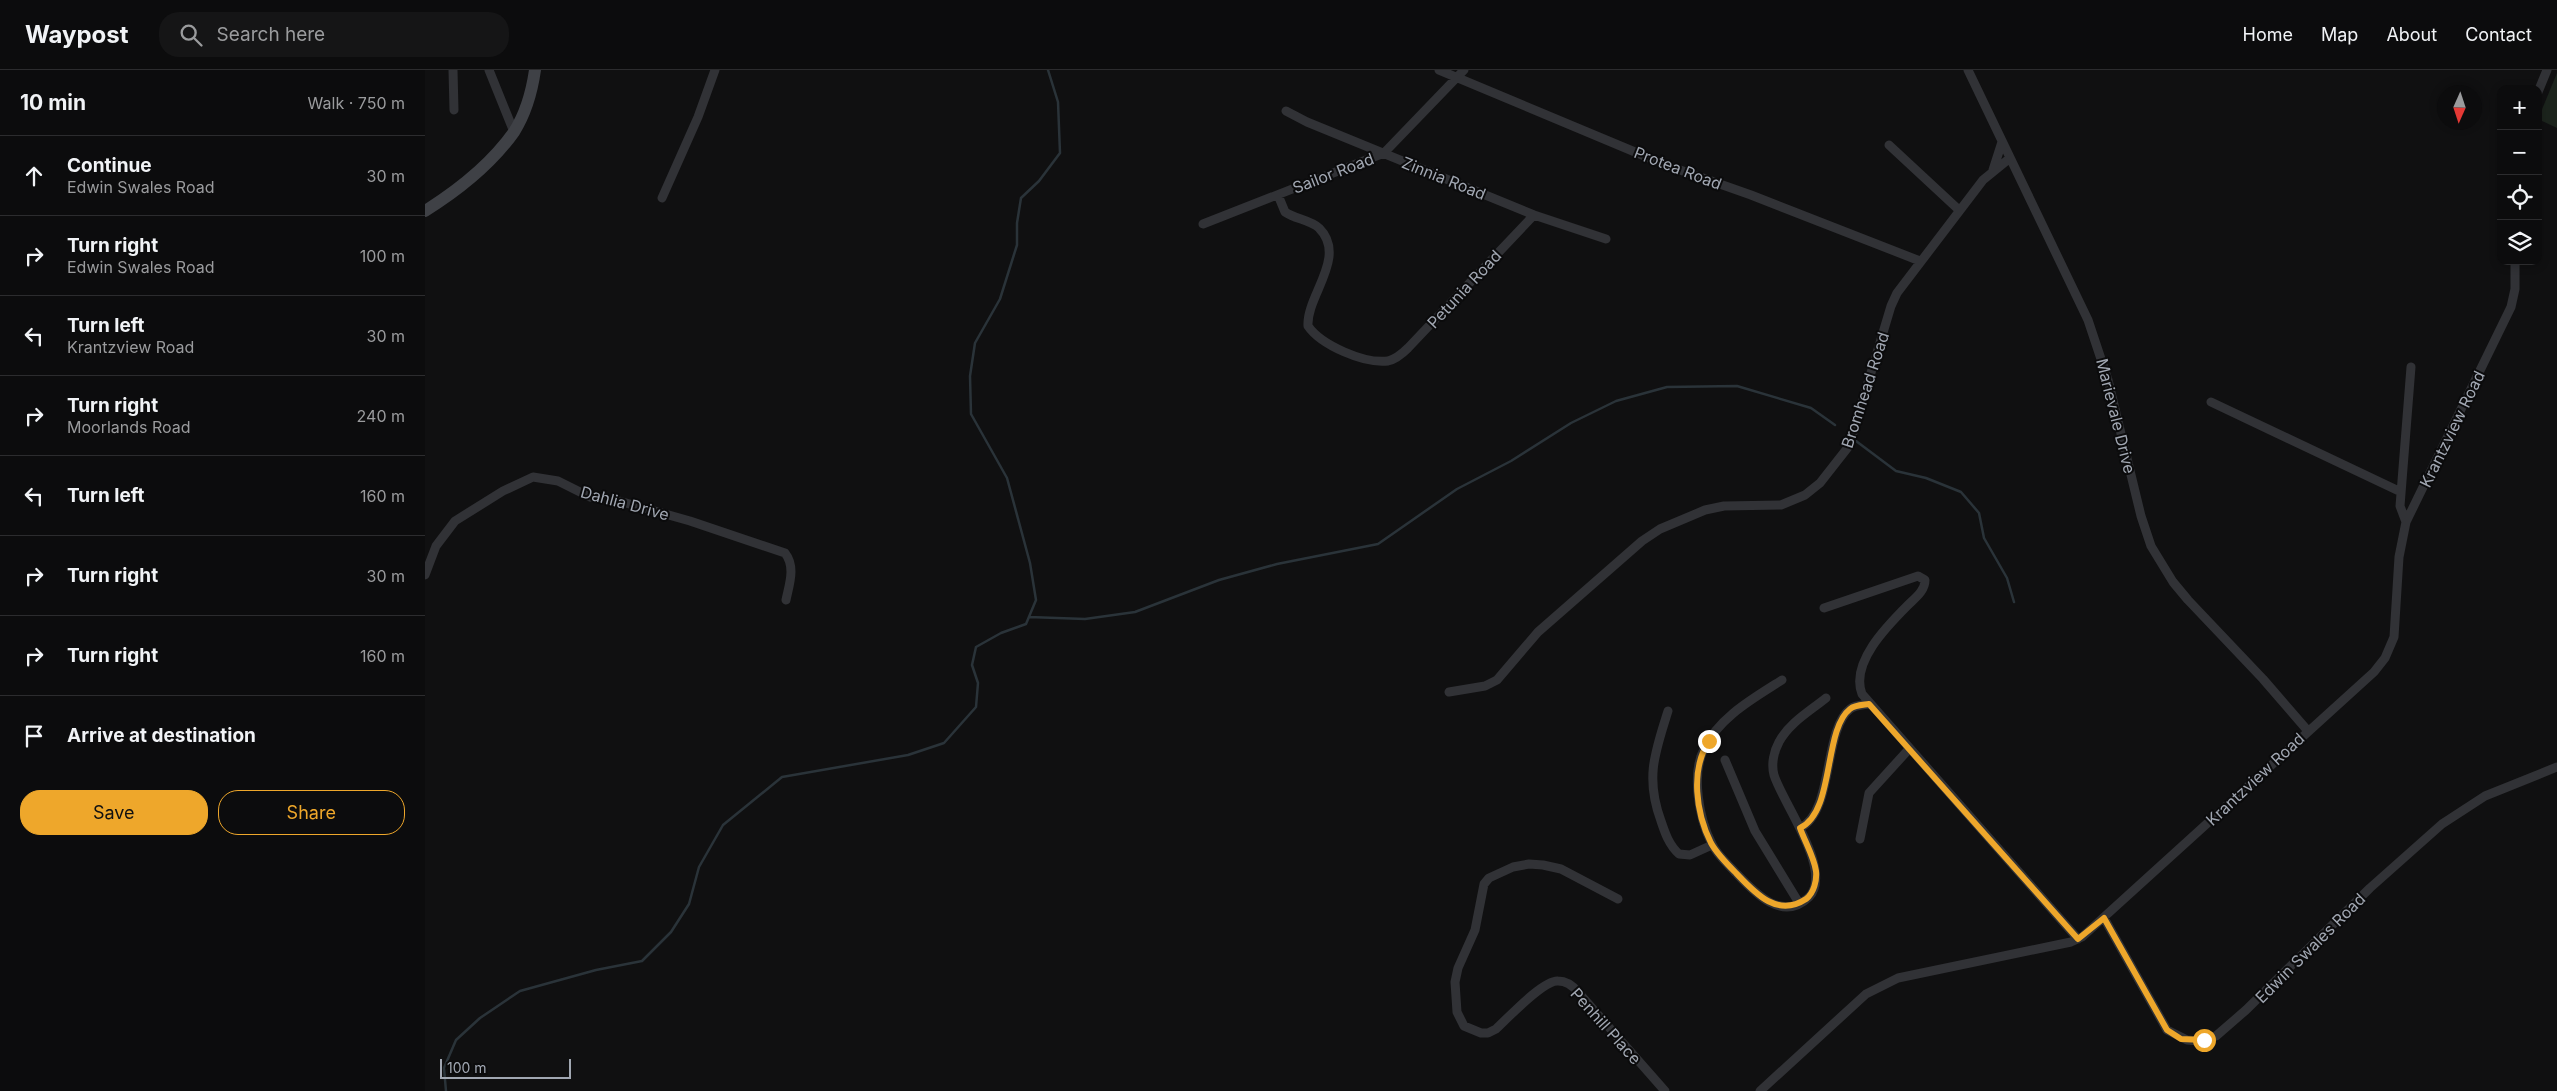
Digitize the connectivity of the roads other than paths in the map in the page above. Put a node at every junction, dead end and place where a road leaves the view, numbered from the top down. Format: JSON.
{"nodes":[{"id":1,"x":453,"y":70,"type":"edge"},
{"id":2,"x":489,"y":70,"type":"edge"},
{"id":3,"x":535,"y":70,"type":"edge"},
{"id":4,"x":715,"y":70,"type":"edge"},
{"id":5,"x":1439,"y":70,"type":"edge"},
{"id":6,"x":1463,"y":70,"type":"edge"},
{"id":7,"x":1968,"y":70,"type":"edge"},
{"id":8,"x":2547,"y":70,"type":"edge"},
{"id":9,"x":1456,"y":77,"type":"junction"},
{"id":10,"x":2541,"y":85,"type":"edge"},
{"id":11,"x":454,"y":110,"type":"dead end"},
{"id":12,"x":1286,"y":111,"type":"dead end"},
{"id":13,"x":514,"y":132,"type":"junction"},
{"id":14,"x":2002,"y":142,"type":"junction"},
{"id":15,"x":1889,"y":144,"type":"dead end"},
{"id":16,"x":1384,"y":154,"type":"junction"},
{"id":17,"x":2010,"y":158,"type":"junction"},
{"id":18,"x":1992,"y":170,"type":"junction"},
{"id":19,"x":1278,"y":195,"type":"junction"},
{"id":20,"x":662,"y":198,"type":"dead end"},
{"id":21,"x":1959,"y":210,"type":"junction"},
{"id":22,"x":425,"y":211,"type":"edge"},
{"id":23,"x":1534,"y":215,"type":"junction"},
{"id":24,"x":1203,"y":224,"type":"dead end"},
{"id":25,"x":1605,"y":240,"type":"dead end"},
{"id":26,"x":1920,"y":261,"type":"junction"},
{"id":27,"x":2515,"y":265,"type":"edge"},
{"id":28,"x":2411,"y":367,"type":"dead end"},
{"id":29,"x":2211,"y":402,"type":"dead end"},
{"id":30,"x":2401,"y":492,"type":"junction"},
{"id":31,"x":2406,"y":522,"type":"junction"},
{"id":32,"x":425,"y":575,"type":"edge"},
{"id":33,"x":786,"y":600,"type":"dead end"},
{"id":34,"x":1824,"y":608,"type":"dead end"},
{"id":35,"x":1783,"y":680,"type":"dead end"},
{"id":36,"x":1449,"y":692,"type":"dead end"},
{"id":37,"x":1826,"y":698,"type":"dead end"},
{"id":38,"x":1869,"y":704,"type":"junction"},
{"id":39,"x":1668,"y":711,"type":"dead end"},
{"id":40,"x":2308,"y":731,"type":"junction"},
{"id":41,"x":1909,"y":749,"type":"junction"},
{"id":42,"x":1725,"y":760,"type":"dead end"},
{"id":43,"x":2557,"y":767,"type":"edge"},
{"id":44,"x":1800,"y":828,"type":"junction"},
{"id":45,"x":1860,"y":839,"type":"dead end"},
{"id":46,"x":1712,"y":845,"type":"junction"},
{"id":47,"x":1617,"y":899,"type":"dead end"},
{"id":48,"x":1799,"y":903,"type":"junction"},
{"id":49,"x":2104,"y":918,"type":"junction"},
{"id":50,"x":2078,"y":939,"type":"junction"},
{"id":51,"x":1665,"y":1091,"type":"edge"},
{"id":52,"x":1761,"y":1091,"type":"edge"}],
"edges":[{"from":1,"to":11,"type":"street"},
{"from":2,"to":13,"type":"street"},
{"from":3,"to":13,"type":"main road"},
{"from":4,"to":20,"type":"street"},
{"from":5,"to":9,"type":"street","name":"Protea Road"},
{"from":6,"to":9,"type":"street","name":"Sailor Road"},
{"from":7,"to":14,"type":"street","name":"Marievale Drive"},
{"from":8,"to":10,"type":"street"},
{"from":9,"to":16,"type":"street","name":"Sailor Road"},
{"from":9,"to":26,"type":"street","name":"Protea Road"},
{"from":12,"to":16,"type":"street","name":"Zinnia Road"},
{"from":13,"to":22,"type":"main road"},
{"from":14,"to":17,"type":"street","name":"Marievale Drive"},
{"from":14,"to":18,"type":"street"},
{"from":15,"to":21,"type":"street"},
{"from":16,"to":19,"type":"street","name":"Sailor Road"},
{"from":16,"to":23,"type":"street","name":"Zinnia Road"},
{"from":17,"to":18,"type":"street","name":"Bromhead Road"},
{"from":17,"to":40,"type":"street","name":"Marievale Drive"},
{"from":18,"to":21,"type":"street","name":"Bromhead Road"},
{"from":19,"to":23,"type":"street","name":"Petunia Road"},
{"from":19,"to":24,"type":"street","name":"Sailor Road"},
{"from":21,"to":26,"type":"street","name":"Bromhead Road"},
{"from":23,"to":25,"type":"street","name":"Zinnia Road"},
{"from":26,"to":36,"type":"street","name":"Bromhead Road"},
{"from":27,"to":31,"type":"street","name":"Krantzview Road"},
{"from":28,"to":30,"type":"street"},
{"from":29,"to":30,"type":"street"},
{"from":30,"to":31,"type":"street"},
{"from":31,"to":40,"type":"street","name":"Krantzview Road"},
{"from":32,"to":33,"type":"street","name":"Dahlia Drive"},
{"from":34,"to":38,"type":"street"},
{"from":35,"to":46,"type":"street"},
{"from":37,"to":44,"type":"street"},
{"from":38,"to":41,"type":"street"},
{"from":38,"to":44,"type":"street"},
{"from":39,"to":46,"type":"street"},
{"from":40,"to":49,"type":"street","name":"Krantzview Road"},
{"from":41,"to":45,"type":"street"},
{"from":41,"to":50,"type":"street"},
{"from":42,"to":48,"type":"street"},
{"from":43,"to":49,"type":"street","name":"Edwin Swales Road"},
{"from":44,"to":48,"type":"street"},
{"from":46,"to":48,"type":"street"},
{"from":47,"to":51,"type":"street","name":"Penhill Place"},
{"from":49,"to":50,"type":"street","name":"Krantzview Road"},
{"from":50,"to":52,"type":"street","name":"Krantzview Road"}]}
